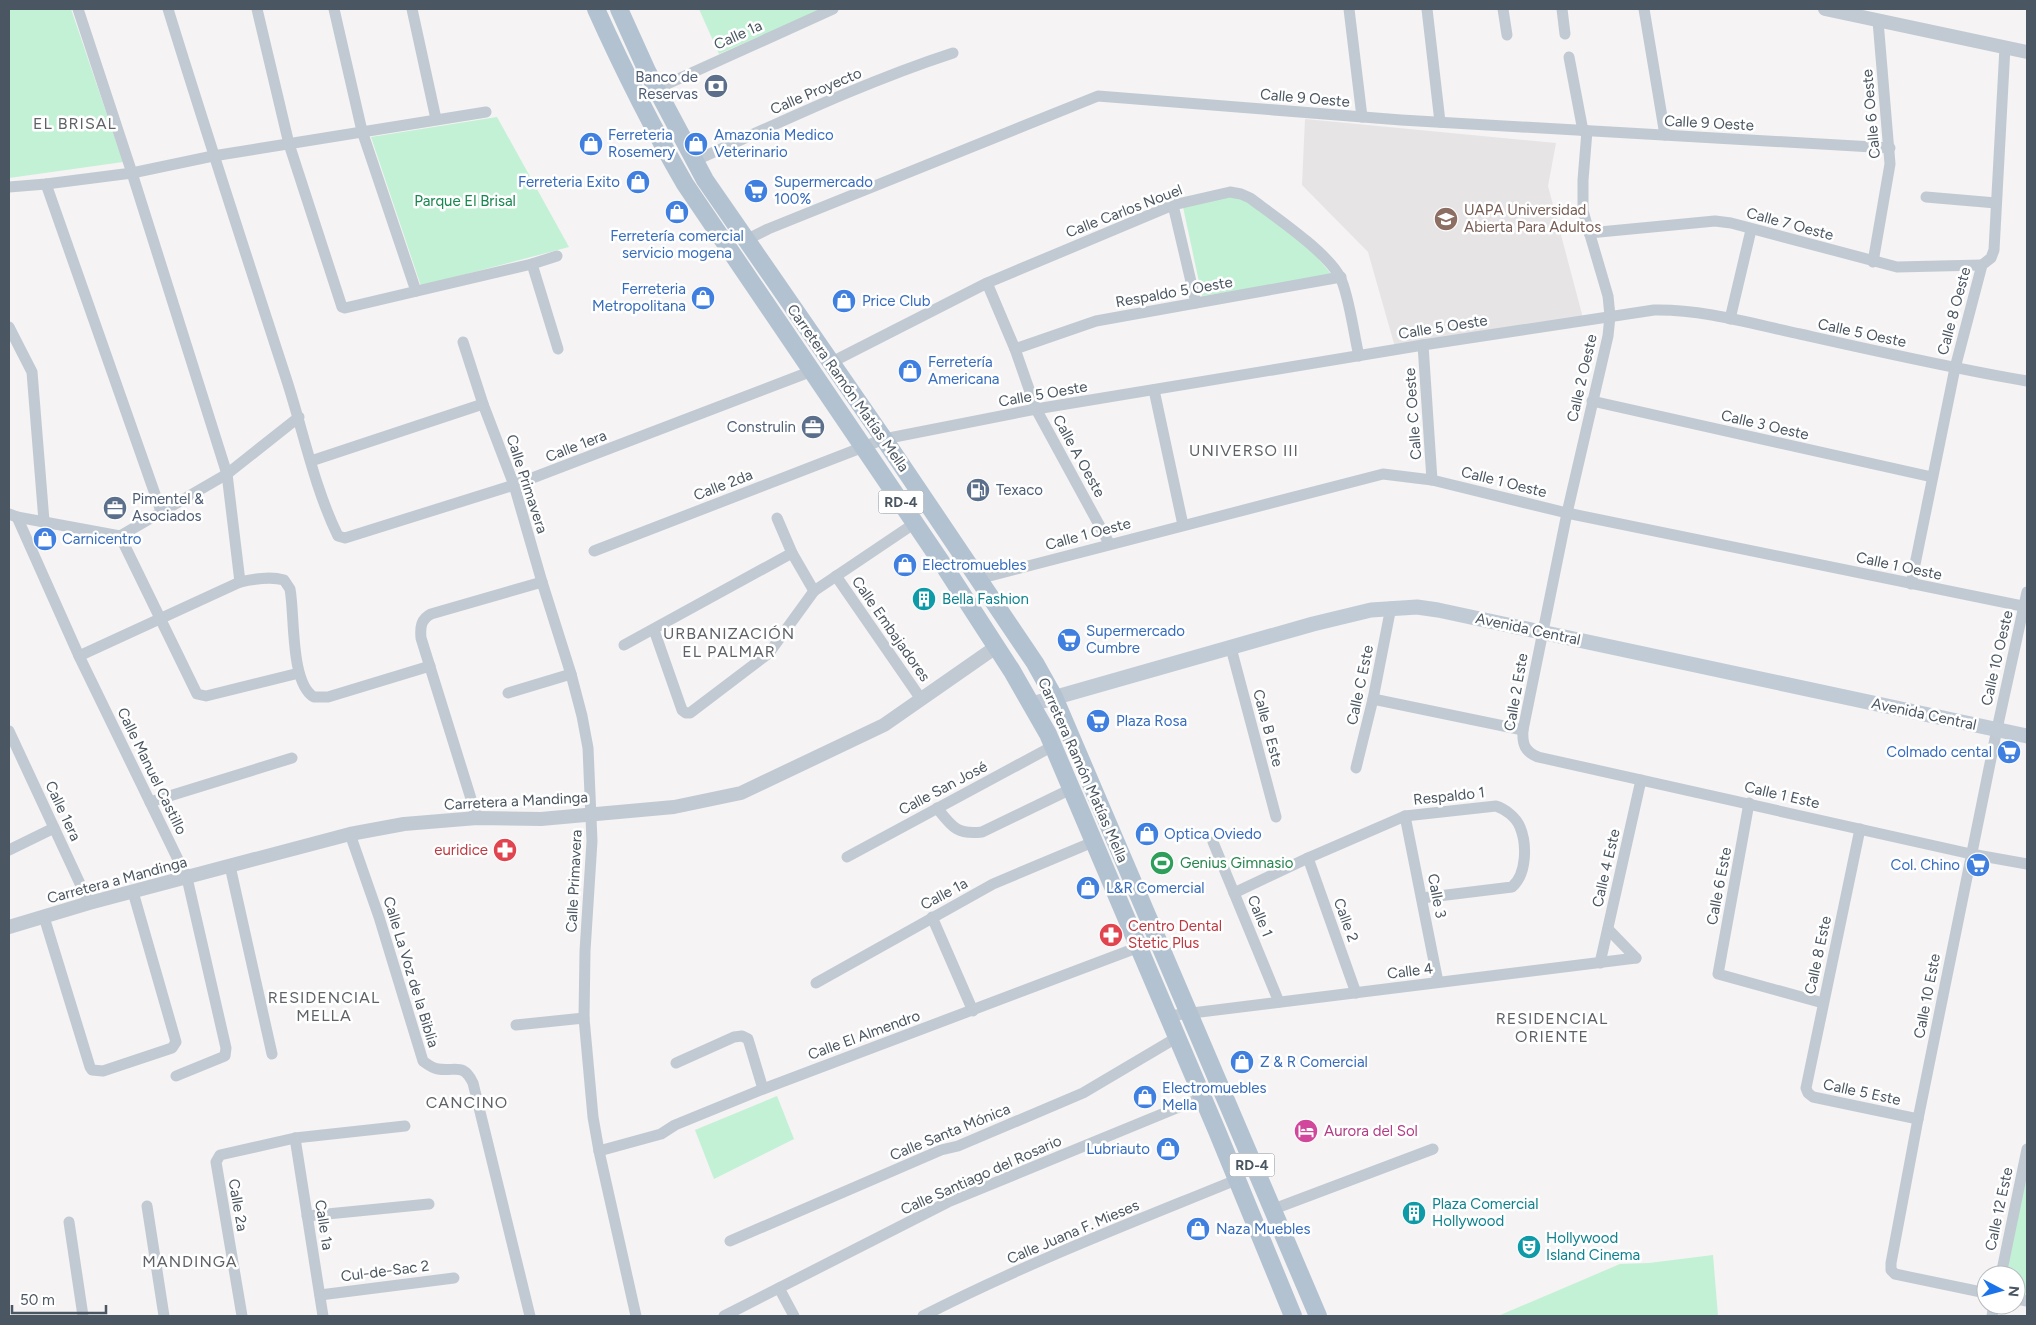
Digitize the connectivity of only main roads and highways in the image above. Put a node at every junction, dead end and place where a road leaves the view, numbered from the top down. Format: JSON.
{"nodes":[{"id":1,"x":596,"y":9,"type":"edge"},
{"id":2,"x":619,"y":9,"type":"edge"},
{"id":3,"x":1054,"y":697,"type":"junction"},
{"id":4,"x":1032,"y":704,"type":"junction"},
{"id":5,"x":2027,"y":736,"type":"edge"},
{"id":6,"x":1293,"y":1316,"type":"edge"},
{"id":7,"x":1318,"y":1316,"type":"edge"}],
"edges":[{"from":1,"to":4,"type":"main road","name":"Carretera Ramón Matías Mella","number":"RD-4"},
{"from":2,"to":3,"type":"main road","name":"Carretera Ramón Matías Mella","number":"RD-4"},
{"from":3,"to":4,"type":"main road","name":"Avenida Central"},
{"from":3,"to":5,"type":"main road","name":"Avenida Central"},
{"from":3,"to":7,"type":"main road","name":"Carretera Ramón Matías Mella","number":"RD-4"},
{"from":4,"to":6,"type":"main road","name":"Carretera Ramón Matías Mella","number":"RD-4"}]}
